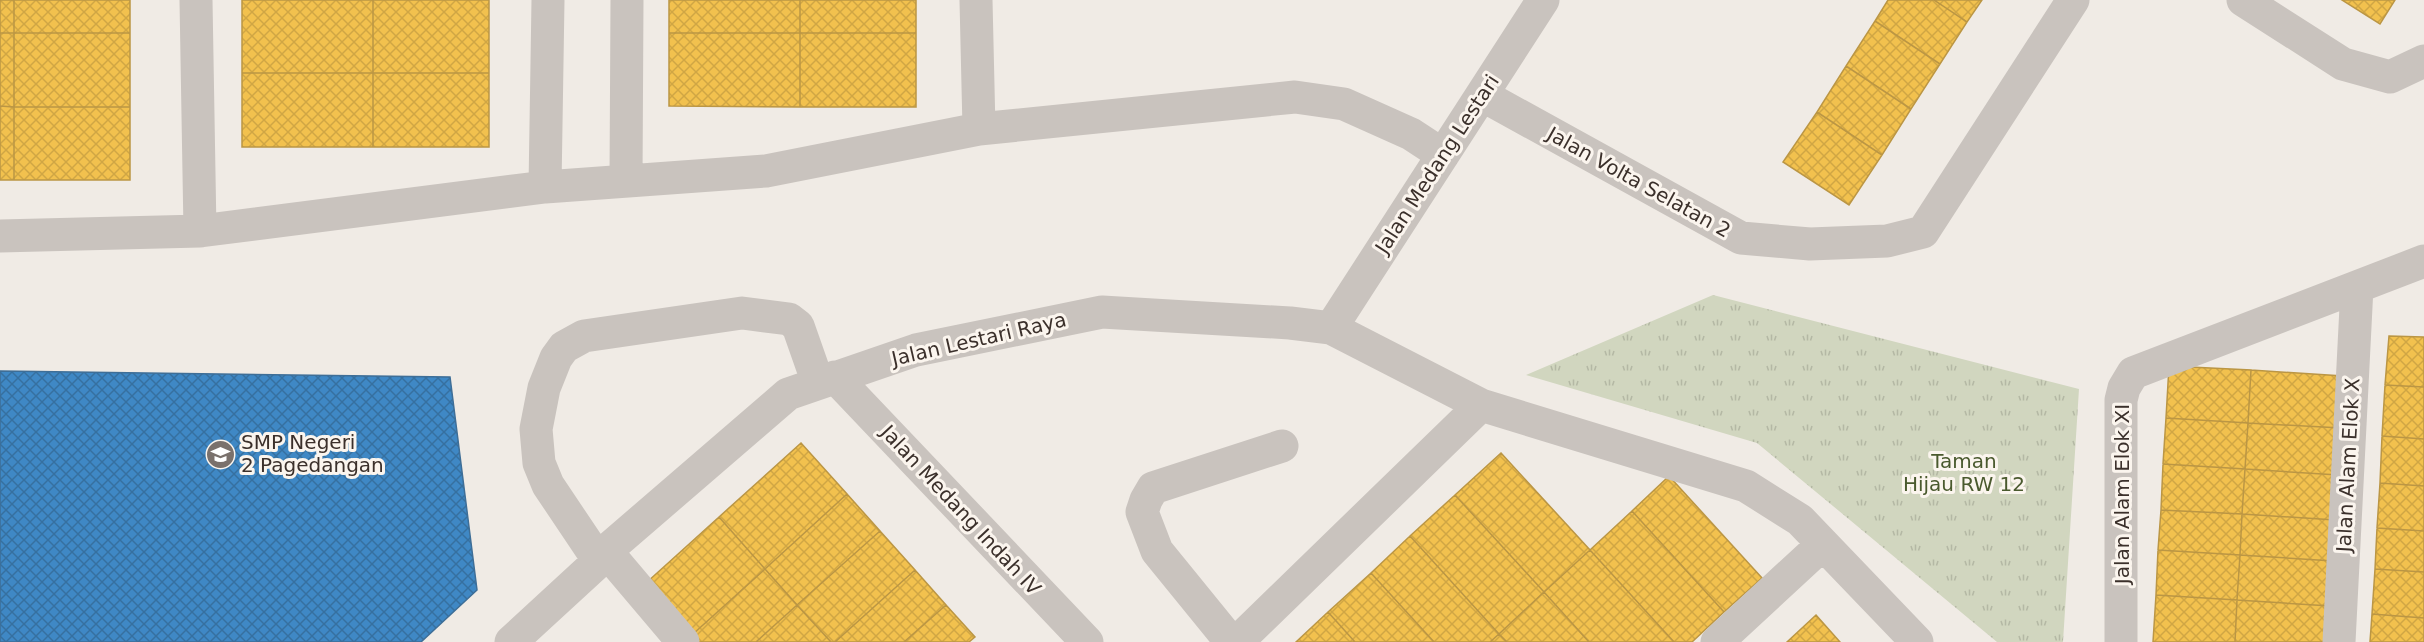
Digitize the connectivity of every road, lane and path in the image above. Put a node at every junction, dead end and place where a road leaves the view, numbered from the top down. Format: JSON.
{"nodes":[{"id":1,"x":196,"y":0,"type":"edge"},
{"id":2,"x":548,"y":0,"type":"edge"},
{"id":3,"x":627,"y":0,"type":"edge"},
{"id":4,"x":1543,"y":0,"type":"edge"},
{"id":5,"x":2073,"y":0,"type":"edge"},
{"id":6,"x":2243,"y":0,"type":"edge"},
{"id":7,"x":977,"y":2,"type":"edge"},
{"id":8,"x":2424,"y":61,"type":"edge"},
{"id":9,"x":1482,"y":95,"type":"junction"},
{"id":10,"x":979,"y":129,"type":"junction"},
{"id":11,"x":1443,"y":155,"type":"junction"},
{"id":12,"x":626,"y":181,"type":"junction"},
{"id":13,"x":545,"y":187,"type":"junction"},
{"id":14,"x":200,"y":231,"type":"junction"},
{"id":15,"x":0,"y":236,"type":"edge"},
{"id":16,"x":2424,"y":261,"type":"edge"},
{"id":17,"x":2357,"y":288,"type":"junction"},
{"id":18,"x":1331,"y":328,"type":"junction"},
{"id":19,"x":827,"y":380,"type":"junction"},
{"id":20,"x":1481,"y":405,"type":"junction"},
{"id":21,"x":1282,"y":446,"type":"dead end"},
{"id":22,"x":1822,"y":545,"type":"junction"},
{"id":23,"x":602,"y":556,"type":"junction"},
{"id":24,"x":511,"y":642,"type":"edge"},
{"id":25,"x":683,"y":642,"type":"edge"},
{"id":26,"x":1087,"y":642,"type":"edge"},
{"id":27,"x":1231,"y":642,"type":"edge"},
{"id":28,"x":1237,"y":642,"type":"edge"},
{"id":29,"x":1717,"y":642,"type":"edge"},
{"id":30,"x":1917,"y":642,"type":"edge"},
{"id":31,"x":2121,"y":642,"type":"edge"},
{"id":32,"x":2339,"y":642,"type":"edge"}],
"edges":[{"from":1,"to":14,"type":"street"},
{"from":2,"to":13,"type":"street"},
{"from":3,"to":12,"type":"street"},
{"from":4,"to":9,"type":"street","name":"Jalan Medang Lestari"},
{"from":5,"to":9,"type":"street","name":"Jalan Volta Selatan 2"},
{"from":6,"to":8,"type":"street"},
{"from":7,"to":10,"type":"street"},
{"from":9,"to":11,"type":"street","name":"Jalan Medang Lestari"},
{"from":10,"to":11,"type":"street"},
{"from":10,"to":12,"type":"street"},
{"from":11,"to":18,"type":"street","name":"Jalan Medang Lestari"},
{"from":12,"to":13,"type":"street"},
{"from":13,"to":14,"type":"street"},
{"from":14,"to":15,"type":"street"},
{"from":16,"to":17,"type":"street","name":"Jalan Alam Elok XI"},
{"from":17,"to":31,"type":"street","name":"Jalan Alam Elok XI"},
{"from":17,"to":32,"type":"street","name":"Jalan Alam Elok X"},
{"from":18,"to":19,"type":"street","name":"Jalan Lestari Raya"},
{"from":18,"to":20,"type":"street"},
{"from":19,"to":23,"type":"street","name":"Jalan Lestari Raya"},
{"from":19,"to":23,"type":"street"},
{"from":19,"to":26,"type":"street","name":"Jalan Medang Indah IV"},
{"from":20,"to":22,"type":"street"},
{"from":20,"to":28,"type":"street"},
{"from":21,"to":27,"type":"street"},
{"from":22,"to":29,"type":"street"},
{"from":22,"to":30,"type":"street"},
{"from":23,"to":24,"type":"street","name":"Jalan Lestari Raya"},
{"from":23,"to":25,"type":"street"}]}
